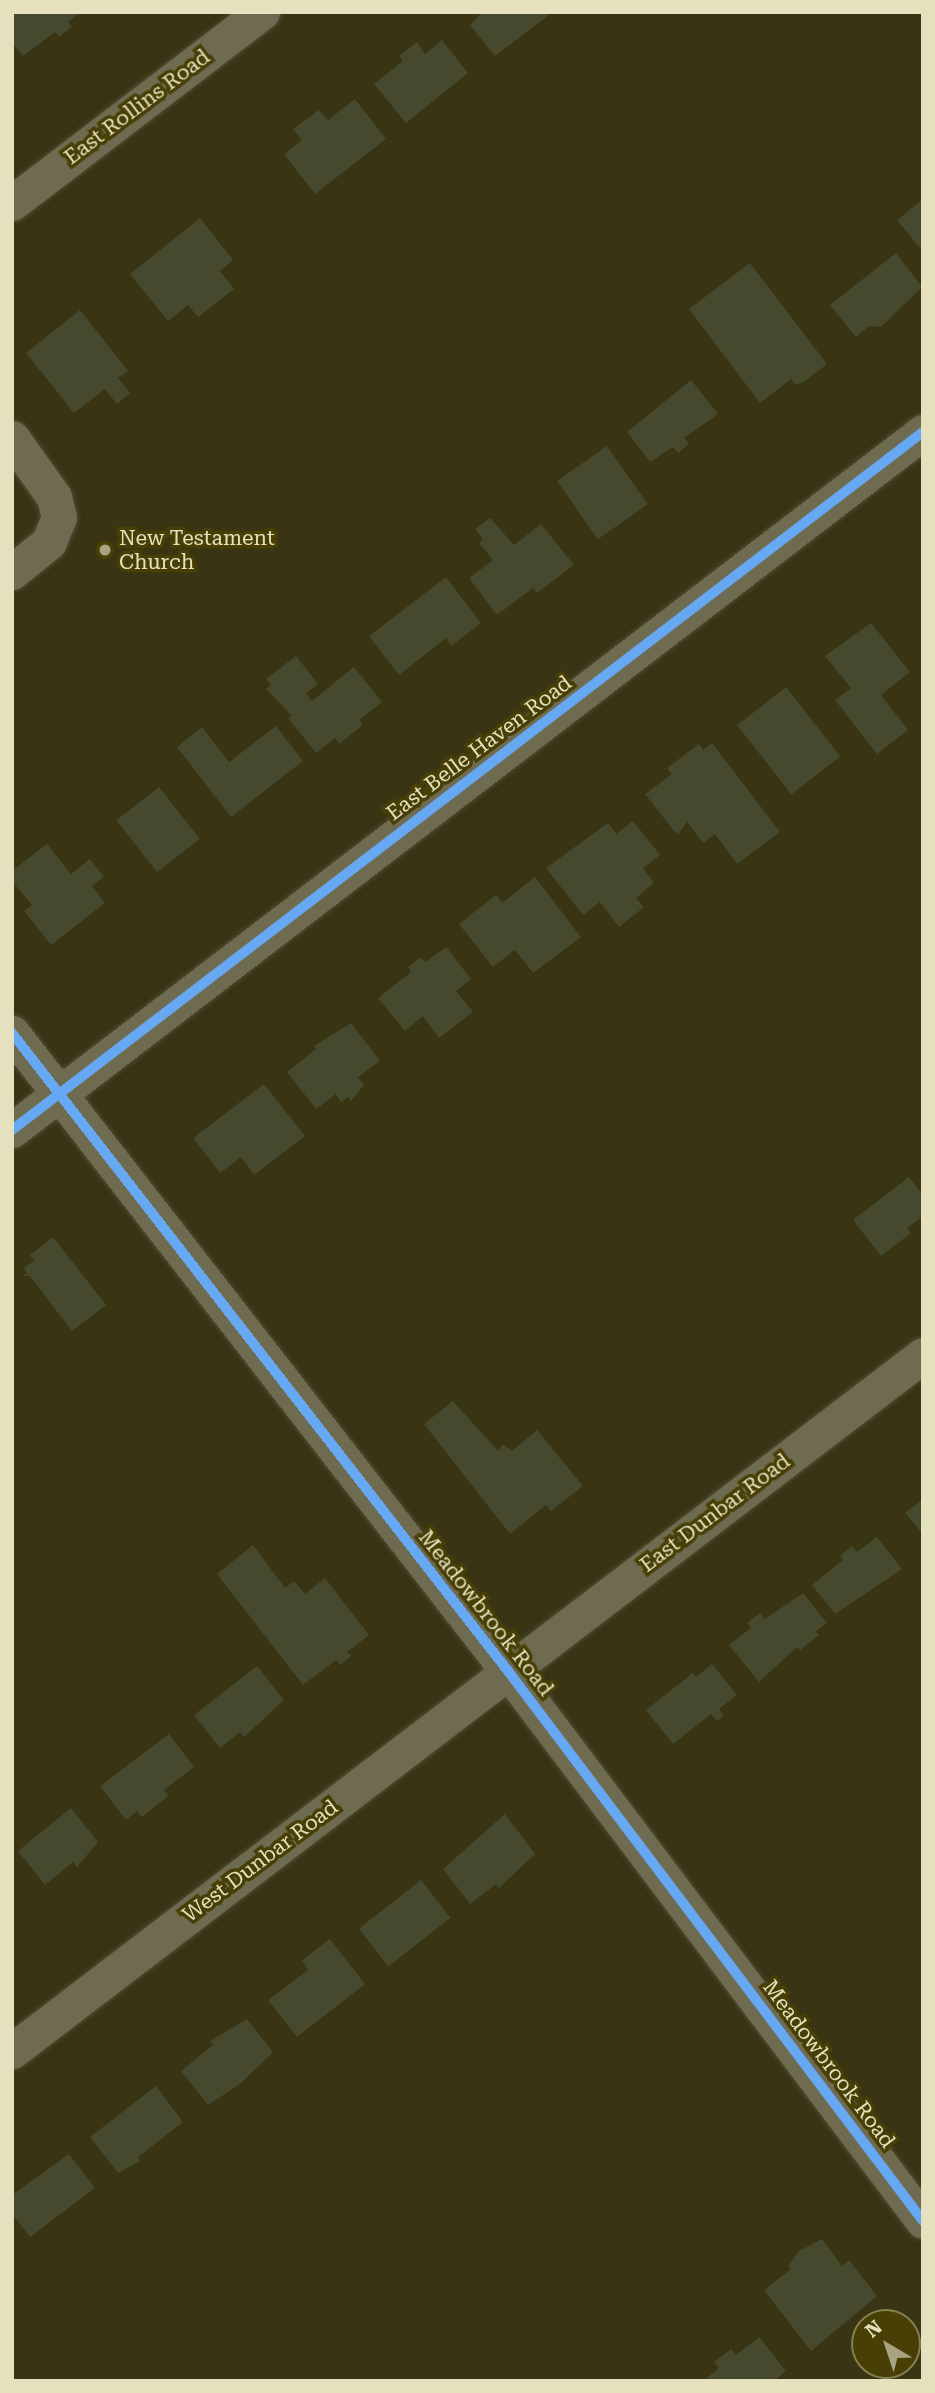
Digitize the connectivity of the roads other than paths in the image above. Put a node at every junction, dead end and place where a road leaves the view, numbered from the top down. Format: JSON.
{"nodes":[{"id":1,"x":262,"y":12,"type":"edge"},
{"id":2,"x":12,"y":203,"type":"edge"},
{"id":3,"x":923,"y":432,"type":"edge"},
{"id":4,"x":12,"y":438,"type":"edge"},
{"id":5,"x":12,"y":572,"type":"edge"},
{"id":6,"x":12,"y":1033,"type":"edge"},
{"id":7,"x":59,"y":1094,"type":"junction"},
{"id":8,"x":12,"y":1130,"type":"edge"},
{"id":9,"x":923,"y":1355,"type":"edge"},
{"id":10,"x":508,"y":1671,"type":"junction"},
{"id":11,"x":12,"y":2051,"type":"edge"},
{"id":12,"x":923,"y":2221,"type":"edge"}],
"edges":[{"from":1,"to":2,"type":"street","name":"East Rollins Road"},
{"from":3,"to":7,"type":"street","name":"East Belle Haven Road"},
{"from":4,"to":5,"type":"street"},
{"from":6,"to":7,"type":"street","name":"Meadowbrook Road"},
{"from":7,"to":8,"type":"street","name":"East Belle Haven Road"},
{"from":7,"to":10,"type":"street","name":"Meadowbrook Road"},
{"from":9,"to":10,"type":"street","name":"East Dunbar Road"},
{"from":10,"to":11,"type":"street","name":"West Dunbar Road"},
{"from":10,"to":12,"type":"street","name":"Meadowbrook Road"}]}
